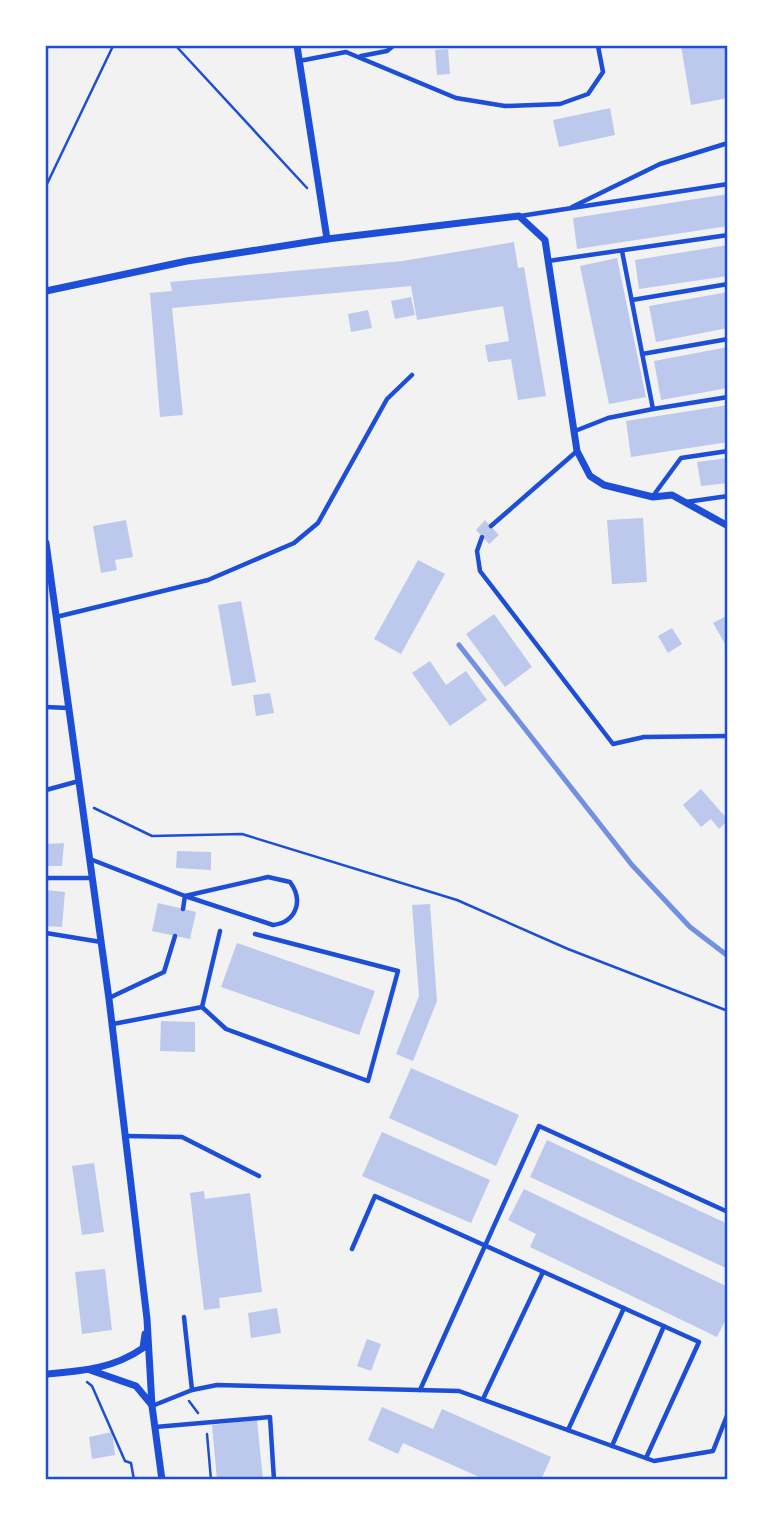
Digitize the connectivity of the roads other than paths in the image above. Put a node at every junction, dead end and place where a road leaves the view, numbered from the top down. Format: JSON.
{"nodes":[{"id":1,"x":297,"y":46,"type":"edge"},
{"id":2,"x":393,"y":46,"type":"edge"},
{"id":3,"x":598,"y":46,"type":"edge"},
{"id":4,"x":360,"y":56,"type":"junction"},
{"id":5,"x":299,"y":61,"type":"junction"},
{"id":6,"x":727,"y":143,"type":"edge"},
{"id":7,"x":727,"y":184,"type":"edge"},
{"id":8,"x":568,"y":209,"type":"junction"},
{"id":9,"x":519,"y":216,"type":"junction"},
{"id":10,"x":727,"y":236,"type":"edge"},
{"id":11,"x":327,"y":240,"type":"junction"},
{"id":12,"x":622,"y":251,"type":"junction"},
{"id":13,"x":548,"y":261,"type":"junction"},
{"id":14,"x":727,"y":284,"type":"edge"},
{"id":15,"x":46,"y":291,"type":"edge"},
{"id":16,"x":632,"y":300,"type":"junction"},
{"id":17,"x":727,"y":339,"type":"edge"},
{"id":18,"x":642,"y":354,"type":"junction"},
{"id":19,"x":412,"y":375,"type":"dead end"},
{"id":20,"x":727,"y":397,"type":"edge"},
{"id":21,"x":653,"y":409,"type":"junction"},
{"id":22,"x":574,"y":431,"type":"junction"},
{"id":23,"x":577,"y":451,"type":"junction"},
{"id":24,"x":727,"y":451,"type":"edge"},
{"id":25,"x":727,"y":496,"type":"edge"},
{"id":26,"x":653,"y":497,"type":"junction"},
{"id":27,"x":685,"y":502,"type":"junction"},
{"id":28,"x":491,"y":526,"type":"dead end"},
{"id":29,"x":727,"y":526,"type":"edge"},
{"id":30,"x":482,"y":537,"type":"dead end"},
{"id":31,"x":46,"y":543,"type":"edge"},
{"id":32,"x":54,"y":617,"type":"junction"},
{"id":33,"x":46,"y":707,"type":"edge"},
{"id":34,"x":68,"y":708,"type":"junction"},
{"id":35,"x":727,"y":736,"type":"edge"},
{"id":36,"x":79,"y":781,"type":"junction"},
{"id":37,"x":46,"y":790,"type":"edge"},
{"id":38,"x":90,"y":859,"type":"junction"},
{"id":39,"x":46,"y":878,"type":"edge"},
{"id":40,"x":92,"y":878,"type":"junction"},
{"id":41,"x":185,"y":896,"type":"junction"},
{"id":42,"x":183,"y":909,"type":"dead end"},
{"id":43,"x":220,"y":931,"type":"dead end"},
{"id":44,"x":46,"y":933,"type":"edge"},
{"id":45,"x":254,"y":934,"type":"dead end"},
{"id":46,"x":175,"y":936,"type":"dead end"},
{"id":47,"x":101,"y":942,"type":"junction"},
{"id":48,"x":108,"y":999,"type":"junction"},
{"id":49,"x":202,"y":1007,"type":"junction"},
{"id":50,"x":112,"y":1024,"type":"junction"},
{"id":51,"x":125,"y":1136,"type":"junction"},
{"id":52,"x":259,"y":1176,"type":"dead end"},
{"id":53,"x":727,"y":1212,"type":"edge"},
{"id":54,"x":485,"y":1246,"type":"junction"},
{"id":55,"x":352,"y":1249,"type":"dead end"},
{"id":56,"x":543,"y":1272,"type":"junction"},
{"id":57,"x":624,"y":1308,"type":"junction"},
{"id":58,"x":184,"y":1317,"type":"dead end"},
{"id":59,"x":147,"y":1319,"type":"junction"},
{"id":60,"x":664,"y":1326,"type":"junction"},
{"id":61,"x":89,"y":1370,"type":"junction"},
{"id":62,"x":46,"y":1374,"type":"edge"},
{"id":63,"x":192,"y":1390,"type":"junction"},
{"id":64,"x":420,"y":1390,"type":"junction"},
{"id":65,"x":483,"y":1399,"type":"junction"},
{"id":66,"x":152,"y":1406,"type":"junction"},
{"id":67,"x":727,"y":1413,"type":"edge"},
{"id":68,"x":155,"y":1427,"type":"junction"},
{"id":69,"x":568,"y":1430,"type":"junction"},
{"id":70,"x":612,"y":1446,"type":"junction"},
{"id":71,"x":646,"y":1458,"type":"junction"},
{"id":72,"x":162,"y":1479,"type":"edge"},
{"id":73,"x":274,"y":1479,"type":"edge"}],
"edges":[{"from":1,"to":5,"type":"street"},
{"from":2,"to":4,"type":"lane"},
{"from":3,"to":4,"type":"lane"},
{"from":4,"to":5,"type":"lane"},
{"from":5,"to":11,"type":"street"},
{"from":6,"to":8,"type":"lane"},
{"from":7,"to":8,"type":"lane"},
{"from":8,"to":9,"type":"lane"},
{"from":9,"to":11,"type":"street"},
{"from":9,"to":13,"type":"street"},
{"from":10,"to":12,"type":"lane"},
{"from":11,"to":15,"type":"street"},
{"from":12,"to":13,"type":"lane"},
{"from":12,"to":16,"type":"lane"},
{"from":13,"to":22,"type":"street"},
{"from":14,"to":16,"type":"lane"},
{"from":16,"to":18,"type":"lane"},
{"from":17,"to":18,"type":"lane"},
{"from":18,"to":21,"type":"lane"},
{"from":19,"to":32,"type":"lane"},
{"from":20,"to":21,"type":"lane"},
{"from":21,"to":22,"type":"lane"},
{"from":22,"to":23,"type":"street"},
{"from":23,"to":26,"type":"street"},
{"from":23,"to":28,"type":"lane"},
{"from":24,"to":26,"type":"lane"},
{"from":25,"to":27,"type":"lane"},
{"from":26,"to":27,"type":"street"},
{"from":27,"to":29,"type":"street"},
{"from":30,"to":35,"type":"lane"},
{"from":31,"to":32,"type":"street"},
{"from":32,"to":34,"type":"street"},
{"from":33,"to":34,"type":"lane"},
{"from":34,"to":36,"type":"street"},
{"from":36,"to":37,"type":"lane"},
{"from":36,"to":38,"type":"street"},
{"from":38,"to":40,"type":"street"},
{"from":38,"to":41,"type":"lane"},
{"from":39,"to":40,"type":"lane"},
{"from":40,"to":47,"type":"street"},
{"from":41,"to":41,"type":"lane"},
{"from":41,"to":42,"type":"lane"},
{"from":43,"to":49,"type":"lane"},
{"from":44,"to":47,"type":"lane"},
{"from":45,"to":49,"type":"lane"},
{"from":46,"to":48,"type":"lane"},
{"from":47,"to":48,"type":"street"},
{"from":48,"to":50,"type":"street"},
{"from":49,"to":50,"type":"lane"},
{"from":50,"to":51,"type":"street"},
{"from":51,"to":52,"type":"lane"},
{"from":51,"to":59,"type":"street"},
{"from":53,"to":54,"type":"lane"},
{"from":54,"to":55,"type":"lane"},
{"from":54,"to":56,"type":"lane"},
{"from":54,"to":64,"type":"lane"},
{"from":56,"to":57,"type":"lane"},
{"from":56,"to":65,"type":"lane"},
{"from":57,"to":60,"type":"lane"},
{"from":57,"to":69,"type":"lane"},
{"from":58,"to":63,"type":"lane"},
{"from":59,"to":61,"type":"street"},
{"from":59,"to":66,"type":"street"},
{"from":60,"to":70,"type":"lane"},
{"from":60,"to":71,"type":"lane"},
{"from":61,"to":62,"type":"street"},
{"from":61,"to":66,"type":"street"},
{"from":63,"to":64,"type":"lane"},
{"from":63,"to":66,"type":"lane"},
{"from":64,"to":65,"type":"lane"},
{"from":65,"to":69,"type":"lane"},
{"from":66,"to":68,"type":"street"},
{"from":67,"to":71,"type":"lane"},
{"from":68,"to":72,"type":"street"},
{"from":68,"to":73,"type":"lane"},
{"from":69,"to":70,"type":"lane"},
{"from":70,"to":71,"type":"lane"}]}
